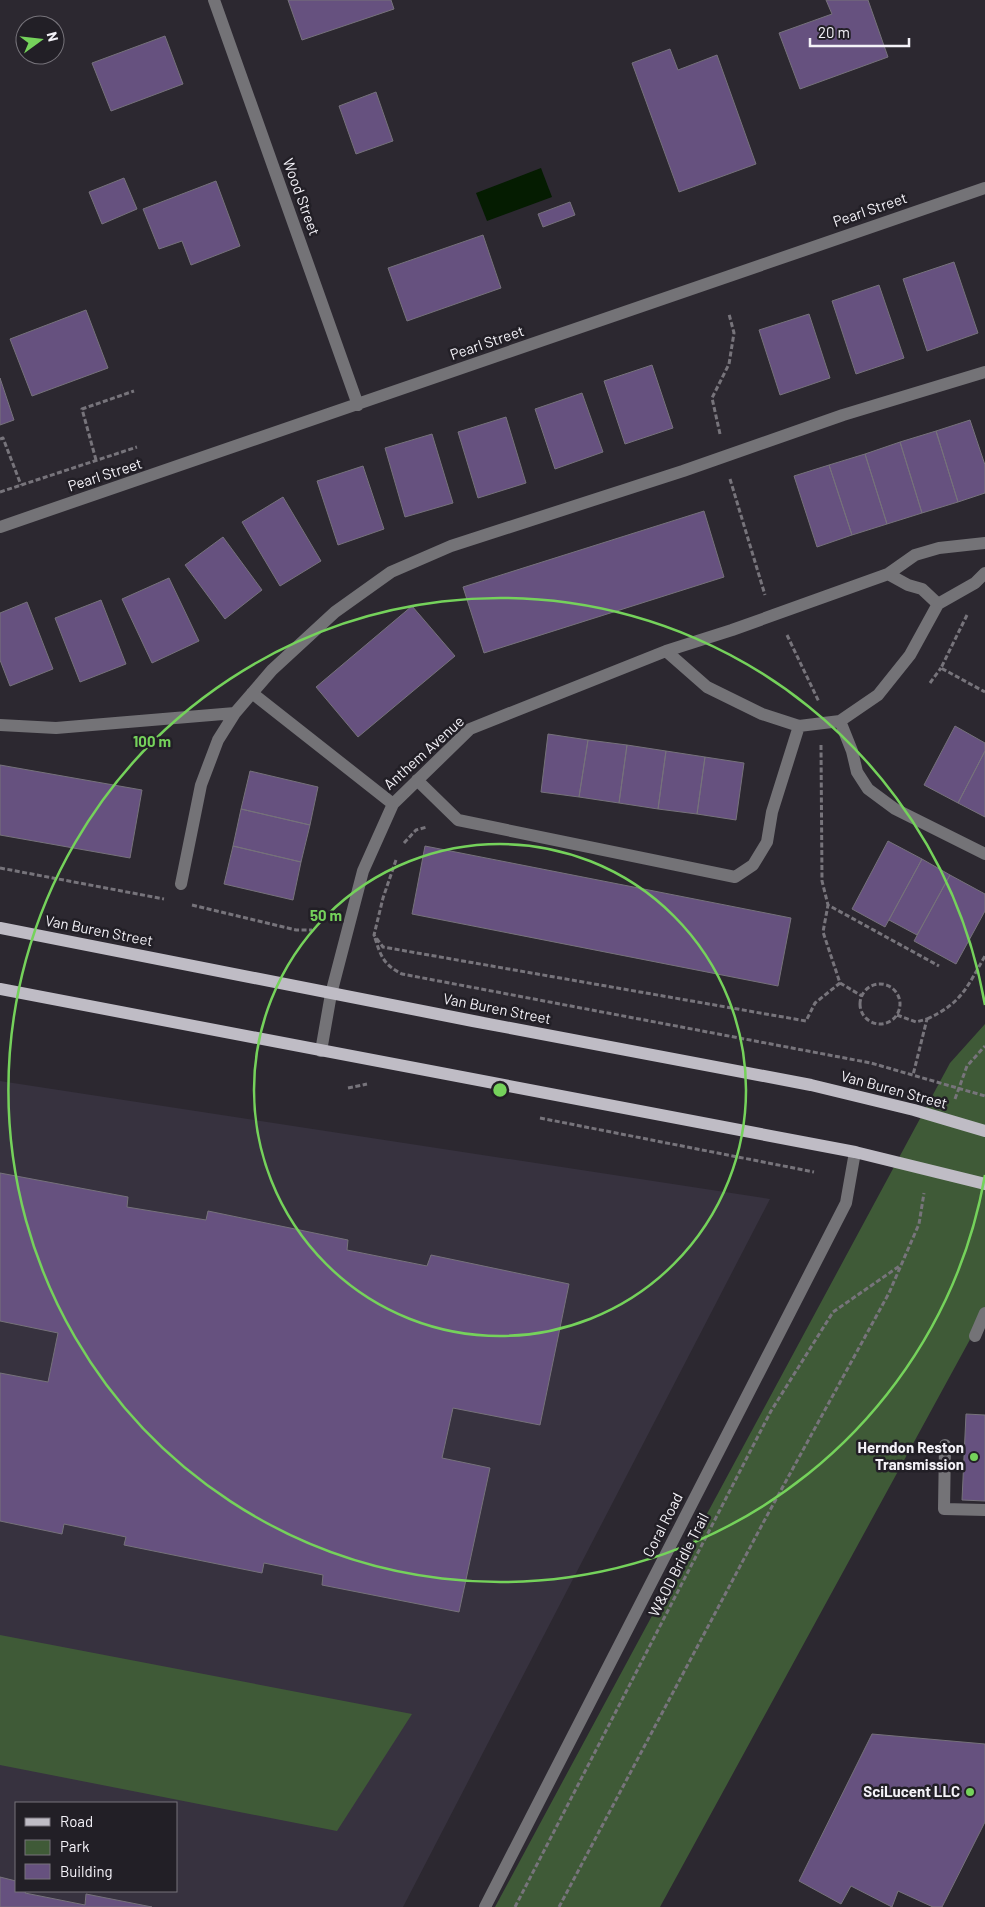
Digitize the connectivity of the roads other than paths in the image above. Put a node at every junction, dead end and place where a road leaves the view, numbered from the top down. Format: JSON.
{"nodes":[{"id":1,"x":214,"y":0,"type":"edge"},
{"id":2,"x":985,"y":188,"type":"edge"},
{"id":3,"x":985,"y":372,"type":"edge"},
{"id":4,"x":358,"y":405,"type":"junction"},
{"id":5,"x":0,"y":527,"type":"edge"},
{"id":6,"x":985,"y":543,"type":"edge"},
{"id":7,"x":985,"y":573,"type":"edge"},
{"id":8,"x":888,"y":574,"type":"junction"},
{"id":9,"x":938,"y":604,"type":"junction"},
{"id":10,"x":666,"y":651,"type":"junction"},
{"id":11,"x":252,"y":693,"type":"junction"},
{"id":12,"x":235,"y":713,"type":"junction"},
{"id":13,"x":840,"y":720,"type":"junction"},
{"id":14,"x":0,"y":725,"type":"edge"},
{"id":15,"x":799,"y":726,"type":"junction"},
{"id":16,"x":417,"y":780,"type":"junction"},
{"id":17,"x":392,"y":804,"type":"junction"},
{"id":18,"x":985,"y":854,"type":"edge"},
{"id":19,"x":181,"y":884,"type":"dead end"},
{"id":20,"x":0,"y":928,"type":"edge"},
{"id":21,"x":0,"y":988,"type":"edge"},
{"id":22,"x":331,"y":994,"type":"junction"},
{"id":23,"x":321,"y":1050,"type":"junction"},
{"id":24,"x":985,"y":1131,"type":"edge"},
{"id":25,"x":855,"y":1152,"type":"junction"},
{"id":26,"x":985,"y":1184,"type":"edge"},
{"id":27,"x":985,"y":1313,"type":"edge"},
{"id":28,"x":975,"y":1336,"type":"dead end"},
{"id":29,"x":945,"y":1445,"type":"dead end"},
{"id":30,"x":985,"y":1510,"type":"edge"},
{"id":31,"x":486,"y":1907,"type":"edge"}],
"edges":[{"from":1,"to":4,"type":"street","name":"Wood Street"},
{"from":2,"to":4,"type":"street","name":"Pearl Street"},
{"from":3,"to":11,"type":"street"},
{"from":4,"to":5,"type":"street","name":"Pearl Street"},
{"from":6,"to":8,"type":"street","name":"Anthem Avenue"},
{"from":7,"to":9,"type":"street"},
{"from":8,"to":9,"type":"street"},
{"from":8,"to":10,"type":"street","name":"Anthem Avenue"},
{"from":9,"to":13,"type":"street"},
{"from":10,"to":15,"type":"street"},
{"from":10,"to":16,"type":"street","name":"Anthem Avenue"},
{"from":11,"to":12,"type":"street"},
{"from":11,"to":17,"type":"street"},
{"from":12,"to":14,"type":"street"},
{"from":12,"to":19,"type":"street"},
{"from":13,"to":15,"type":"street"},
{"from":13,"to":18,"type":"street"},
{"from":15,"to":16,"type":"street"},
{"from":16,"to":17,"type":"street","name":"Anthem Avenue"},
{"from":17,"to":22,"type":"street","name":"Anthem Avenue"},
{"from":20,"to":22,"type":"main road","name":"Van Buren Street"},
{"from":21,"to":23,"type":"main road"},
{"from":22,"to":23,"type":"street","name":"Anthem Avenue"},
{"from":22,"to":24,"type":"main road","name":"Van Buren Street"},
{"from":23,"to":25,"type":"main road"},
{"from":25,"to":26,"type":"main road"},
{"from":25,"to":31,"type":"street","name":"Coral Road"},
{"from":27,"to":28,"type":"street"},
{"from":29,"to":30,"type":"street"}]}
